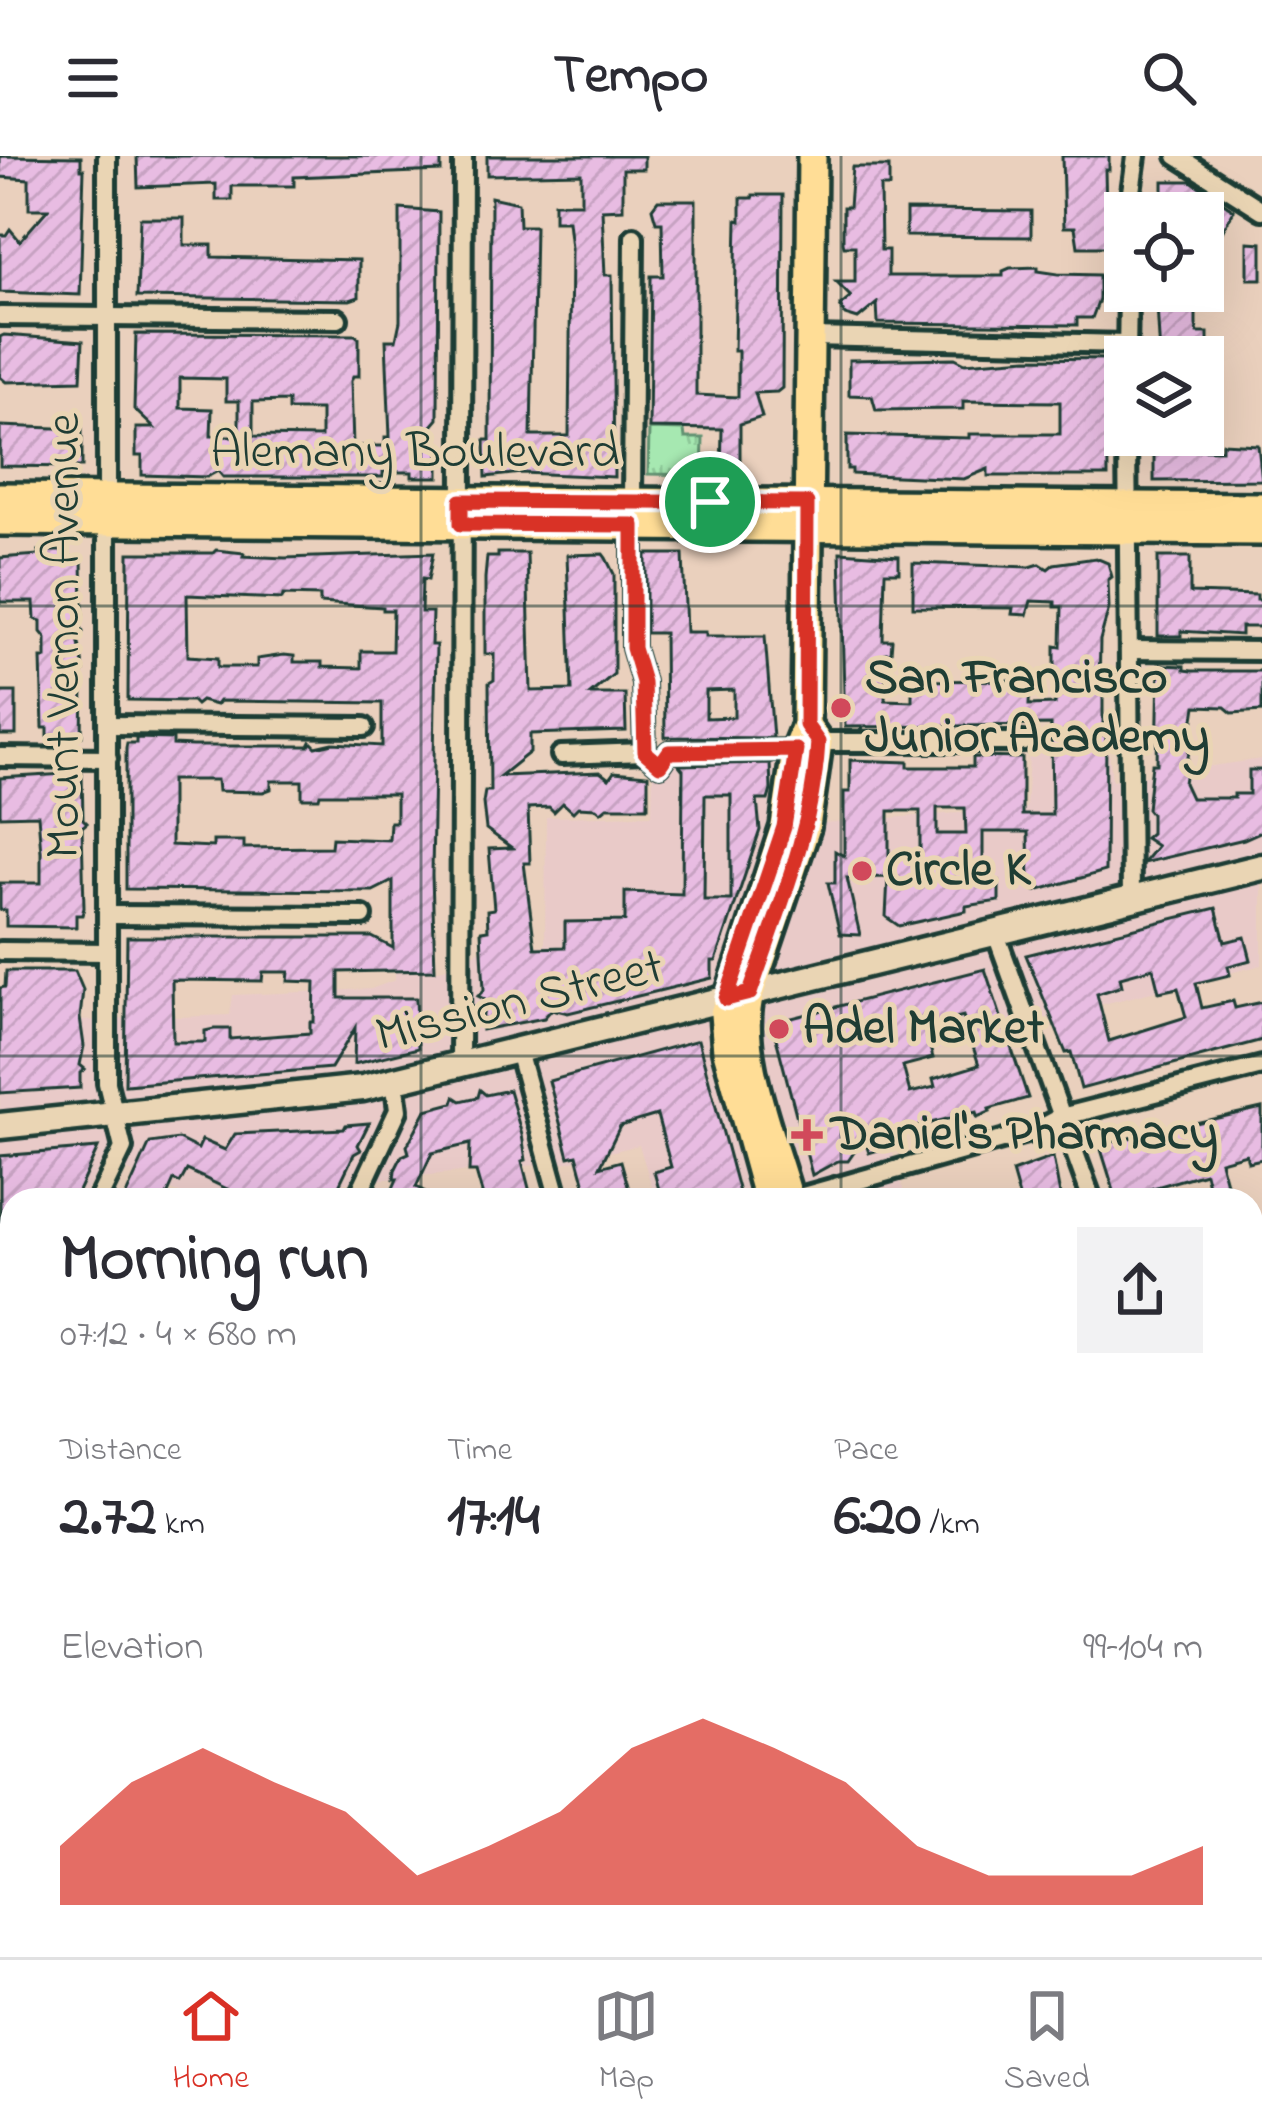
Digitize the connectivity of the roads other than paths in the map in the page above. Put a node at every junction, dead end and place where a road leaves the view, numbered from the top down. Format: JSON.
{"nodes":[{"id":1,"x":107,"y":156,"type":"edge"},
{"id":2,"x":463,"y":156,"type":"edge"},
{"id":3,"x":812,"y":156,"type":"edge"},
{"id":4,"x":1136,"y":156,"type":"edge"},
{"id":5,"x":1177,"y":156,"type":"edge"},
{"id":6,"x":1131,"y":192,"type":"edge"},
{"id":7,"x":1262,"y":210,"type":"edge"},
{"id":8,"x":634,"y":237,"type":"dead end"},
{"id":9,"x":0,"y":316,"type":"edge"},
{"id":10,"x":108,"y":317,"type":"junction"},
{"id":11,"x":338,"y":320,"type":"dead end"},
{"id":12,"x":811,"y":337,"type":"junction"},
{"id":13,"x":1104,"y":350,"type":"edge"},
{"id":14,"x":1127,"y":456,"type":"edge"},
{"id":15,"x":0,"y":497,"type":"edge"},
{"id":16,"x":1262,"y":507,"type":"edge"},
{"id":17,"x":105,"y":511,"type":"junction"},
{"id":18,"x":461,"y":513,"type":"junction"},
{"id":19,"x":633,"y":513,"type":"junction"},
{"id":20,"x":807,"y":516,"type":"junction"},
{"id":21,"x":1127,"y":519,"type":"junction"},
{"id":22,"x":0,"y":521,"type":"edge"},
{"id":23,"x":1262,"y":531,"type":"edge"},
{"id":24,"x":1129,"y":650,"type":"junction"},
{"id":25,"x":1262,"y":650,"type":"edge"},
{"id":26,"x":108,"y":725,"type":"junction"},
{"id":27,"x":364,"y":727,"type":"dead end"},
{"id":28,"x":806,"y":739,"type":"junction"},
{"id":29,"x":1024,"y":742,"type":"dead end"},
{"id":30,"x":645,"y":752,"type":"junction"},
{"id":31,"x":561,"y":755,"type":"dead end"},
{"id":32,"x":0,"y":757,"type":"edge"},
{"id":33,"x":108,"y":758,"type":"junction"},
{"id":34,"x":1262,"y":866,"type":"edge"},
{"id":35,"x":1131,"y":900,"type":"junction"},
{"id":36,"x":107,"y":915,"type":"junction"},
{"id":37,"x":363,"y":916,"type":"dead end"},
{"id":38,"x":995,"y":934,"type":"junction"},
{"id":39,"x":0,"y":951,"type":"edge"},
{"id":40,"x":107,"y":952,"type":"junction"},
{"id":41,"x":738,"y":996,"type":"junction"},
{"id":42,"x":518,"y":1051,"type":"junction"},
{"id":43,"x":460,"y":1065,"type":"junction"},
{"id":44,"x":1262,"y":1066,"type":"edge"},
{"id":45,"x":394,"y":1080,"type":"junction"},
{"id":46,"x":114,"y":1115,"type":"junction"},
{"id":47,"x":1061,"y":1117,"type":"junction"},
{"id":48,"x":0,"y":1126,"type":"edge"},
{"id":49,"x":104,"y":1188,"type":"edge"},
{"id":50,"x":362,"y":1188,"type":"edge"},
{"id":51,"x":556,"y":1188,"type":"edge"},
{"id":52,"x":765,"y":1188,"type":"edge"},
{"id":53,"x":786,"y":1188,"type":"edge"},
{"id":54,"x":832,"y":1188,"type":"edge"},
{"id":55,"x":1088,"y":1188,"type":"edge"}],
"edges":[{"from":1,"to":10,"type":"street","name":"Mount Vernon Avenue"},
{"from":2,"to":18,"type":"street"},
{"from":3,"to":12,"type":"main road"},
{"from":4,"to":6,"type":"street"},
{"from":5,"to":7,"type":"street"},
{"from":8,"to":19,"type":"street"},
{"from":9,"to":10,"type":"street"},
{"from":10,"to":11,"type":"street"},
{"from":10,"to":17,"type":"street","name":"Mount Vernon Avenue"},
{"from":12,"to":13,"type":"street"},
{"from":12,"to":20,"type":"main road"},
{"from":14,"to":21,"type":"street"},
{"from":15,"to":17,"type":"main road","name":"Alemany Boulevard"},
{"from":16,"to":21,"type":"main road","name":"Alemany Boulevard"},
{"from":17,"to":18,"type":"main road","name":"Alemany Boulevard"},
{"from":17,"to":22,"type":"main road","name":"Alemany Boulevard"},
{"from":17,"to":26,"type":"street","name":"Mount Vernon Avenue"},
{"from":18,"to":19,"type":"main road","name":"Alemany Boulevard"},
{"from":18,"to":43,"type":"street"},
{"from":19,"to":20,"type":"main road","name":"Alemany Boulevard"},
{"from":19,"to":30,"type":"street"},
{"from":20,"to":21,"type":"main road","name":"Alemany Boulevard"},
{"from":20,"to":28,"type":"main road"},
{"from":21,"to":23,"type":"main road","name":"Alemany Boulevard"},
{"from":21,"to":24,"type":"street"},
{"from":24,"to":25,"type":"street"},
{"from":24,"to":35,"type":"street"},
{"from":26,"to":27,"type":"street"},
{"from":26,"to":33,"type":"street","name":"Mount Vernon Avenue"},
{"from":28,"to":29,"type":"street"},
{"from":28,"to":30,"type":"street"},
{"from":28,"to":41,"type":"main road"},
{"from":30,"to":31,"type":"street"},
{"from":32,"to":33,"type":"street"},
{"from":33,"to":36,"type":"street","name":"Mount Vernon Avenue"},
{"from":34,"to":35,"type":"main road","name":"Mission Street"},
{"from":35,"to":38,"type":"main road","name":"Mission Street"},
{"from":36,"to":37,"type":"street"},
{"from":36,"to":40,"type":"street","name":"Mount Vernon Avenue"},
{"from":38,"to":41,"type":"main road","name":"Mission Street"},
{"from":38,"to":47,"type":"street"},
{"from":39,"to":40,"type":"street"},
{"from":40,"to":46,"type":"street","name":"Mount Vernon Avenue"},
{"from":41,"to":42,"type":"main road","name":"Mission Street"},
{"from":41,"to":52,"type":"main road"},
{"from":41,"to":53,"type":"main road"},
{"from":42,"to":43,"type":"main road","name":"Mission Street"},
{"from":42,"to":51,"type":"street"},
{"from":43,"to":45,"type":"main road","name":"Mission Street"},
{"from":44,"to":47,"type":"street"},
{"from":45,"to":46,"type":"main road","name":"Mission Street"},
{"from":45,"to":50,"type":"street"},
{"from":46,"to":48,"type":"main road","name":"Mission Street"},
{"from":46,"to":49,"type":"street","name":"Mount Vernon Avenue"},
{"from":47,"to":54,"type":"street"},
{"from":47,"to":55,"type":"street"}]}
